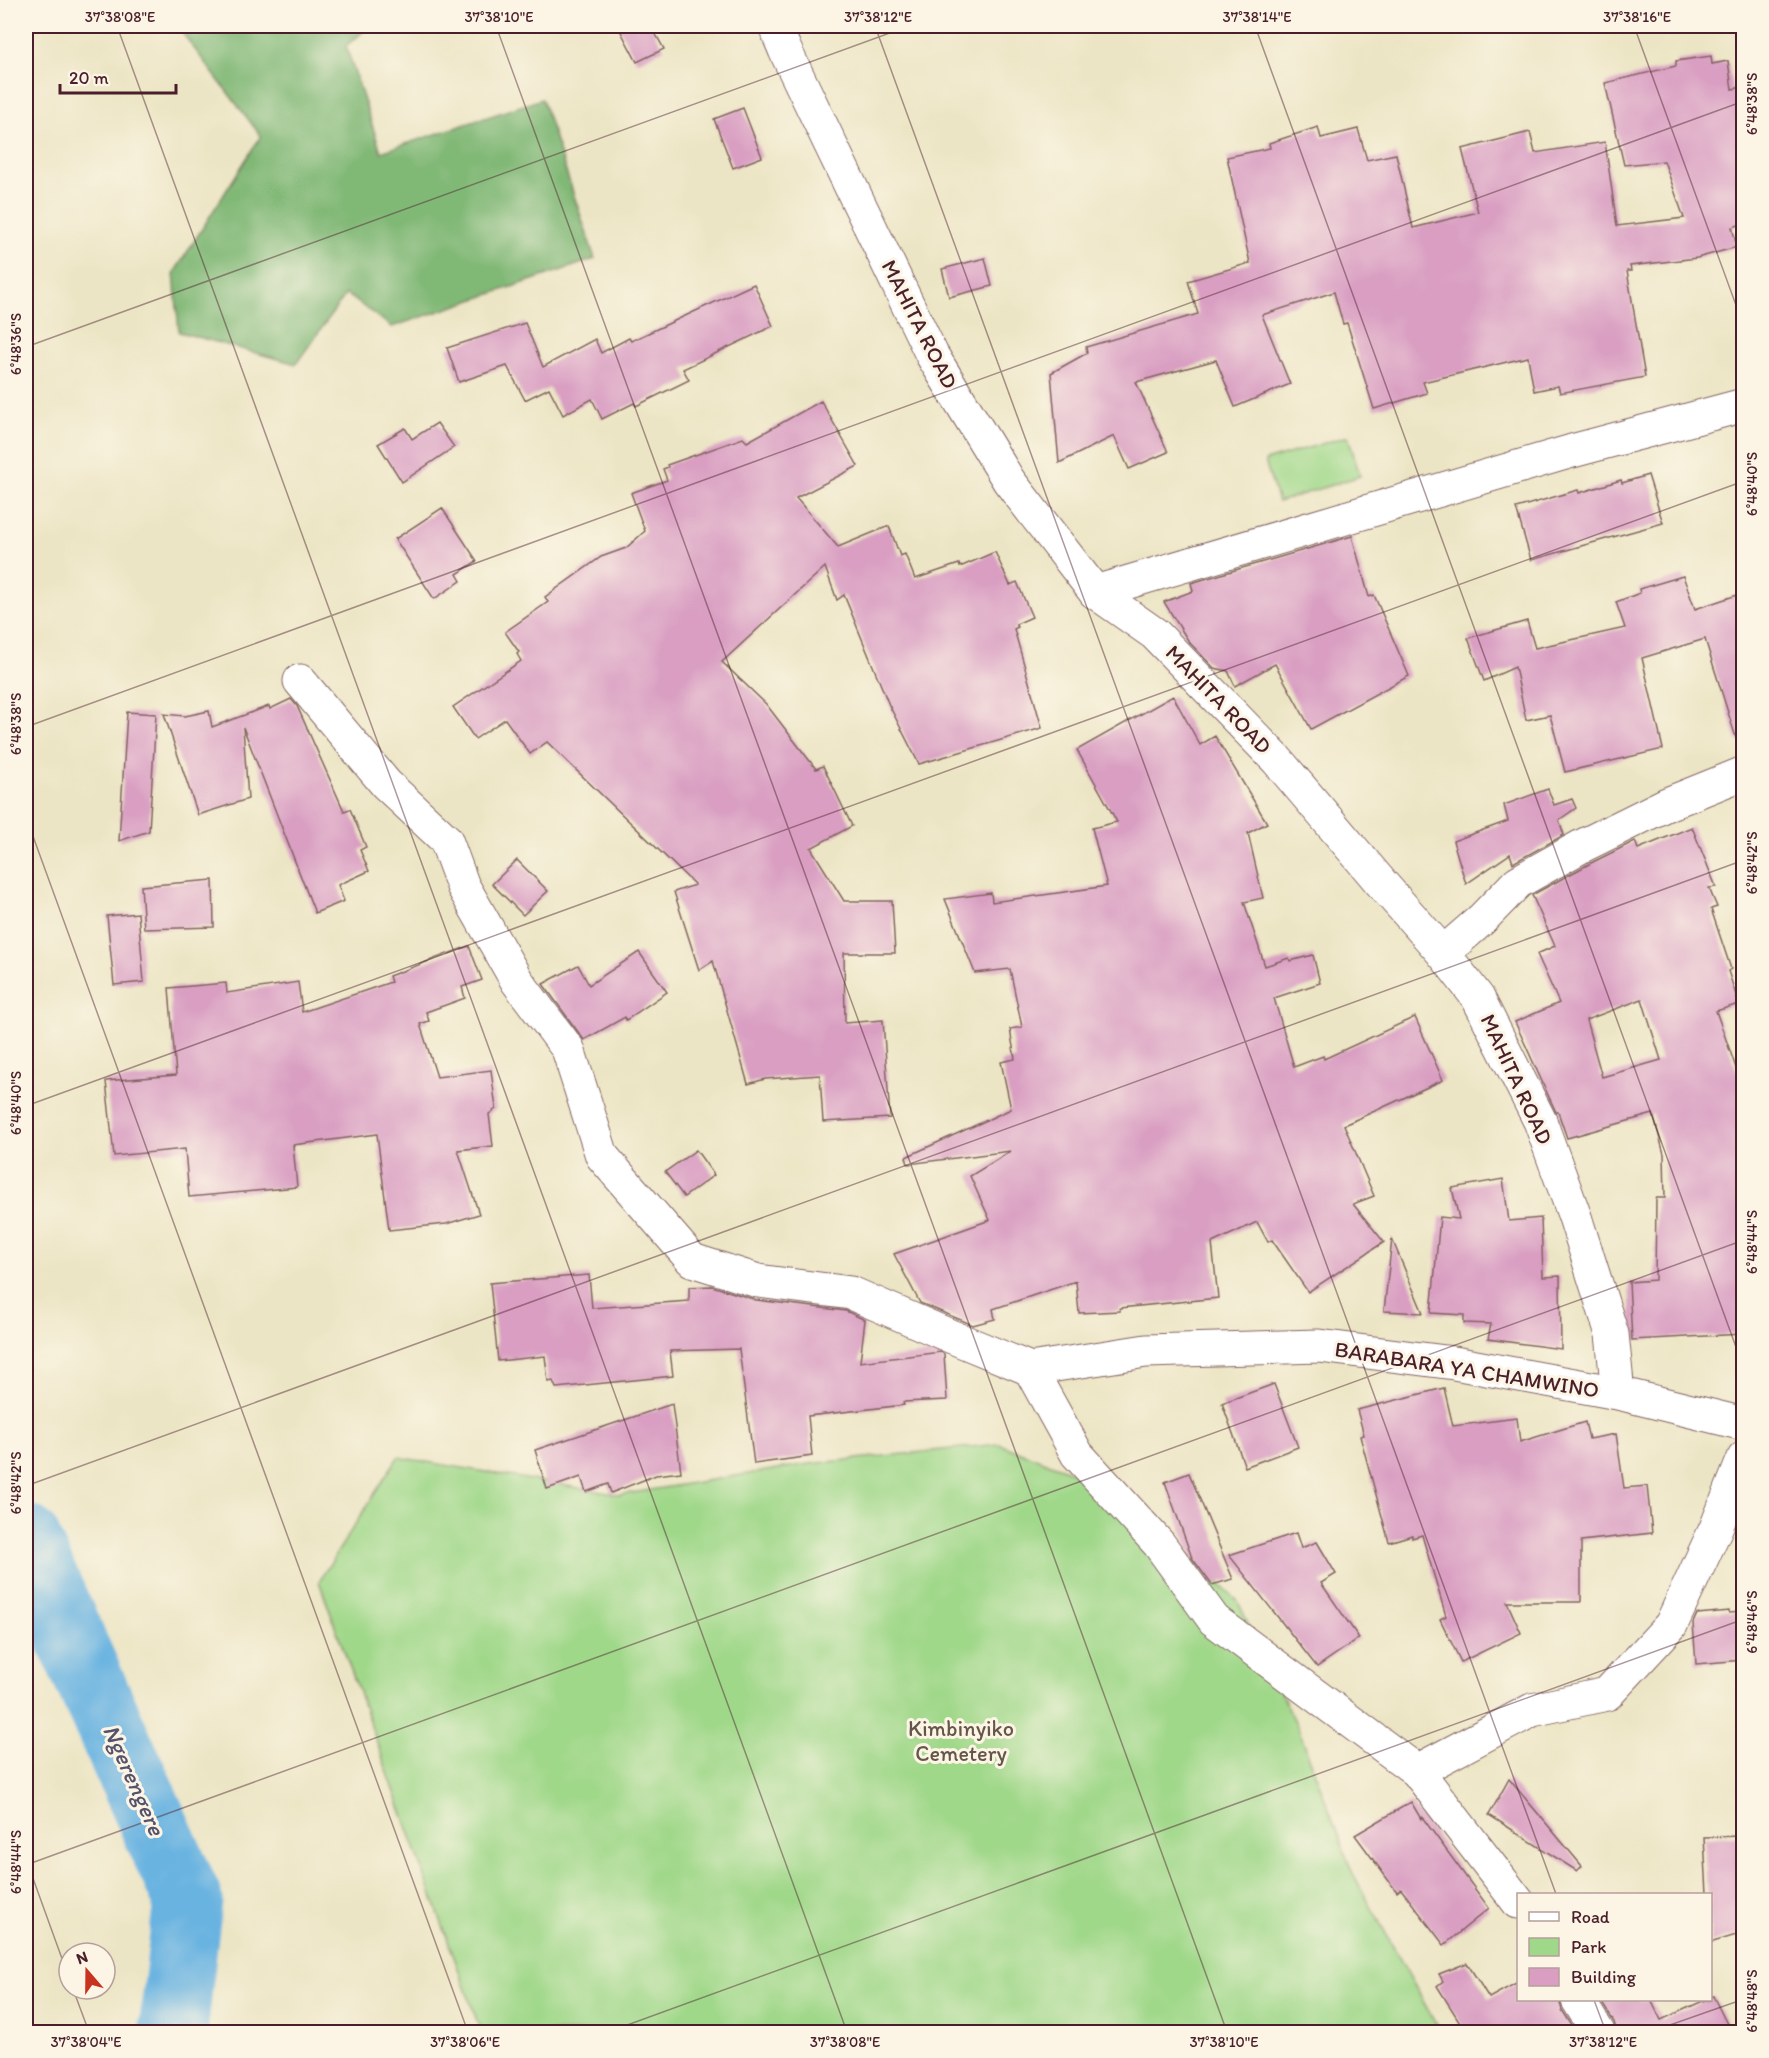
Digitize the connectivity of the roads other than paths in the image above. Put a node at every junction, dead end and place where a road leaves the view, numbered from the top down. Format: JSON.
{"nodes":[{"id":1,"x":775,"y":26,"type":"edge"},
{"id":2,"x":1743,"y":405,"type":"edge"},
{"id":3,"x":1095,"y":592,"type":"junction"},
{"id":4,"x":300,"y":681,"type":"dead end"},
{"id":5,"x":1743,"y":773,"type":"edge"},
{"id":6,"x":1443,"y":953,"type":"junction"},
{"id":7,"x":1030,"y":1369,"type":"junction"},
{"id":8,"x":1618,"y":1393,"type":"junction"},
{"id":9,"x":1743,"y":1424,"type":"edge"},
{"id":10,"x":1743,"y":1458,"type":"edge"},
{"id":11,"x":1417,"y":1771,"type":"junction"},
{"id":12,"x":1517,"y":1901,"type":"edge"},
{"id":13,"x":1579,"y":2001,"type":"edge"},
{"id":14,"x":1598,"y":2032,"type":"edge"}],
"edges":[{"from":1,"to":3,"type":"street","name":"MAHITA ROAD"},
{"from":2,"to":3,"type":"street"},
{"from":3,"to":6,"type":"street","name":"MAHITA ROAD"},
{"from":4,"to":7,"type":"street"},
{"from":5,"to":6,"type":"street"},
{"from":6,"to":8,"type":"street","name":"MAHITA ROAD"},
{"from":7,"to":8,"type":"street","name":"BARABARA YA CHAMWINO"},
{"from":7,"to":11,"type":"street"},
{"from":8,"to":9,"type":"street","name":"BARABARA YA CHAMWINO"},
{"from":10,"to":11,"type":"street"},
{"from":11,"to":12,"type":"street"},
{"from":13,"to":14,"type":"street"}]}
